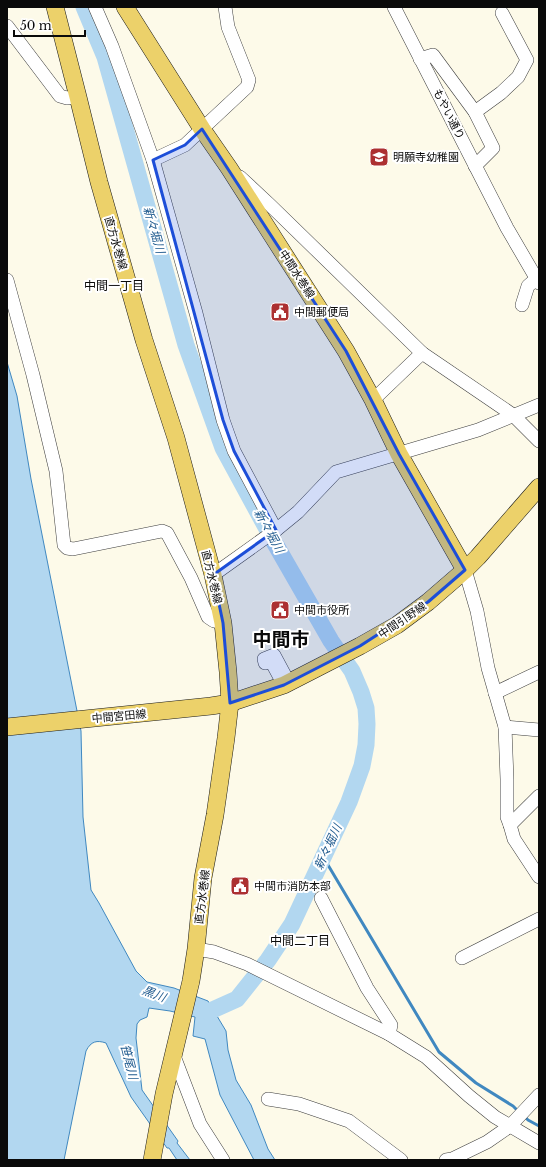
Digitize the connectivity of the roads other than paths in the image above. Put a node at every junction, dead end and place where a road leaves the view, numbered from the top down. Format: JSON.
{"nodes":[{"id":1,"x":55,"y":7,"type":"edge"},
{"id":2,"x":95,"y":7,"type":"edge"},
{"id":3,"x":125,"y":7,"type":"edge"},
{"id":4,"x":225,"y":7,"type":"edge"},
{"id":5,"x":394,"y":7,"type":"edge"},
{"id":6,"x":502,"y":13,"type":"dead end"},
{"id":7,"x":7,"y":26,"type":"edge"},
{"id":8,"x":420,"y":59,"type":"junction"},
{"id":9,"x":78,"y":97,"type":"junction"},
{"id":10,"x":475,"y":112,"type":"junction"},
{"id":11,"x":202,"y":128,"type":"junction"},
{"id":12,"x":153,"y":160,"type":"junction"},
{"id":13,"x":475,"y":166,"type":"junction"},
{"id":14,"x":229,"y":168,"type":"junction"},
{"id":15,"x":7,"y":280,"type":"edge"},
{"id":16,"x":538,"y":281,"type":"edge"},
{"id":17,"x":522,"y":305,"type":"dead end"},
{"id":18,"x":422,"y":353,"type":"junction"},
{"id":19,"x":373,"y":400,"type":"junction"},
{"id":20,"x":539,"y":405,"type":"edge"},
{"id":21,"x":513,"y":415,"type":"junction"},
{"id":22,"x":539,"y":441,"type":"edge"},
{"id":23,"x":399,"y":454,"type":"junction"},
{"id":24,"x":539,"y":487,"type":"edge"},
{"id":25,"x":276,"y":530,"type":"junction"},
{"id":26,"x":465,"y":570,"type":"junction"},
{"id":27,"x":212,"y":575,"type":"junction"},
{"id":28,"x":223,"y":623,"type":"junction"},
{"id":29,"x":539,"y":672,"type":"edge"},
{"id":30,"x":495,"y":693,"type":"junction"},
{"id":31,"x":230,"y":703,"type":"junction"},
{"id":32,"x":7,"y":727,"type":"edge"},
{"id":33,"x":505,"y":728,"type":"junction"},
{"id":34,"x":539,"y":730,"type":"edge"},
{"id":35,"x":539,"y":796,"type":"edge"},
{"id":36,"x":510,"y":824,"type":"junction"},
{"id":37,"x":537,"y":867,"type":"edge"},
{"id":38,"x":320,"y":898,"type":"dead end"},
{"id":39,"x":539,"y":919,"type":"edge"},
{"id":40,"x":196,"y":949,"type":"junction"},
{"id":41,"x":462,"y":958,"type":"dead end"},
{"id":42,"x":389,"y":1034,"type":"junction"},
{"id":43,"x":174,"y":1056,"type":"junction"},
{"id":44,"x":539,"y":1095,"type":"edge"},
{"id":45,"x":268,"y":1099,"type":"dead end"},
{"id":46,"x":510,"y":1126,"type":"junction"},
{"id":47,"x":539,"y":1143,"type":"edge"},
{"id":48,"x":152,"y":1160,"type":"edge"},
{"id":49,"x":223,"y":1160,"type":"edge"},
{"id":50,"x":401,"y":1160,"type":"edge"},
{"id":51,"x":446,"y":1160,"type":"edge"}],
"edges":[{"from":1,"to":9,"type":"main road","name":"直方水巻線"},
{"from":2,"to":12,"type":"street"},
{"from":3,"to":11,"type":"main road","name":"中間水巻線"},
{"from":4,"to":11,"type":"street"},
{"from":5,"to":8,"type":"street","name":"もやい通り"},
{"from":6,"to":10,"type":"street"},
{"from":7,"to":9,"type":"street"},
{"from":8,"to":10,"type":"street"},
{"from":8,"to":13,"type":"street","name":"もやい通り"},
{"from":9,"to":27,"type":"main road","name":"直方水巻線"},
{"from":10,"to":13,"type":"street"},
{"from":11,"to":12,"type":"street"},
{"from":11,"to":14,"type":"main road","name":"中間水巻線"},
{"from":12,"to":25,"type":"street"},
{"from":13,"to":16,"type":"street","name":"もやい通り"},
{"from":14,"to":18,"type":"street"},
{"from":14,"to":19,"type":"main road","name":"中間水巻線"},
{"from":15,"to":28,"type":"street"},
{"from":16,"to":17,"type":"street"},
{"from":18,"to":19,"type":"street"},
{"from":18,"to":21,"type":"street"},
{"from":19,"to":23,"type":"main road","name":"中間水巻線"},
{"from":20,"to":21,"type":"street"},
{"from":21,"to":22,"type":"street"},
{"from":21,"to":23,"type":"street"},
{"from":23,"to":25,"type":"street"},
{"from":23,"to":26,"type":"main road","name":"中間水巻線"},
{"from":24,"to":26,"type":"main road","name":"中間引野線"},
{"from":25,"to":27,"type":"street"},
{"from":26,"to":30,"type":"street"},
{"from":26,"to":31,"type":"main road","name":"中間引野線"},
{"from":27,"to":28,"type":"main road","name":"直方水巻線"},
{"from":28,"to":31,"type":"main road","name":"直方水巻線"},
{"from":29,"to":30,"type":"street"},
{"from":30,"to":33,"type":"street"},
{"from":31,"to":32,"type":"main road","name":"中間宮田線"},
{"from":31,"to":40,"type":"main road","name":"直方水巻線"},
{"from":33,"to":34,"type":"street"},
{"from":33,"to":36,"type":"street"},
{"from":35,"to":36,"type":"street"},
{"from":36,"to":37,"type":"street"},
{"from":38,"to":42,"type":"street"},
{"from":39,"to":41,"type":"street"},
{"from":40,"to":42,"type":"street"},
{"from":40,"to":43,"type":"main road","name":"直方水巻線"},
{"from":42,"to":46,"type":"street"},
{"from":43,"to":48,"type":"main road","name":"直方水巻線"},
{"from":43,"to":49,"type":"street"},
{"from":44,"to":46,"type":"street"},
{"from":45,"to":50,"type":"street"},
{"from":46,"to":47,"type":"street"},
{"from":46,"to":51,"type":"street"}]}
